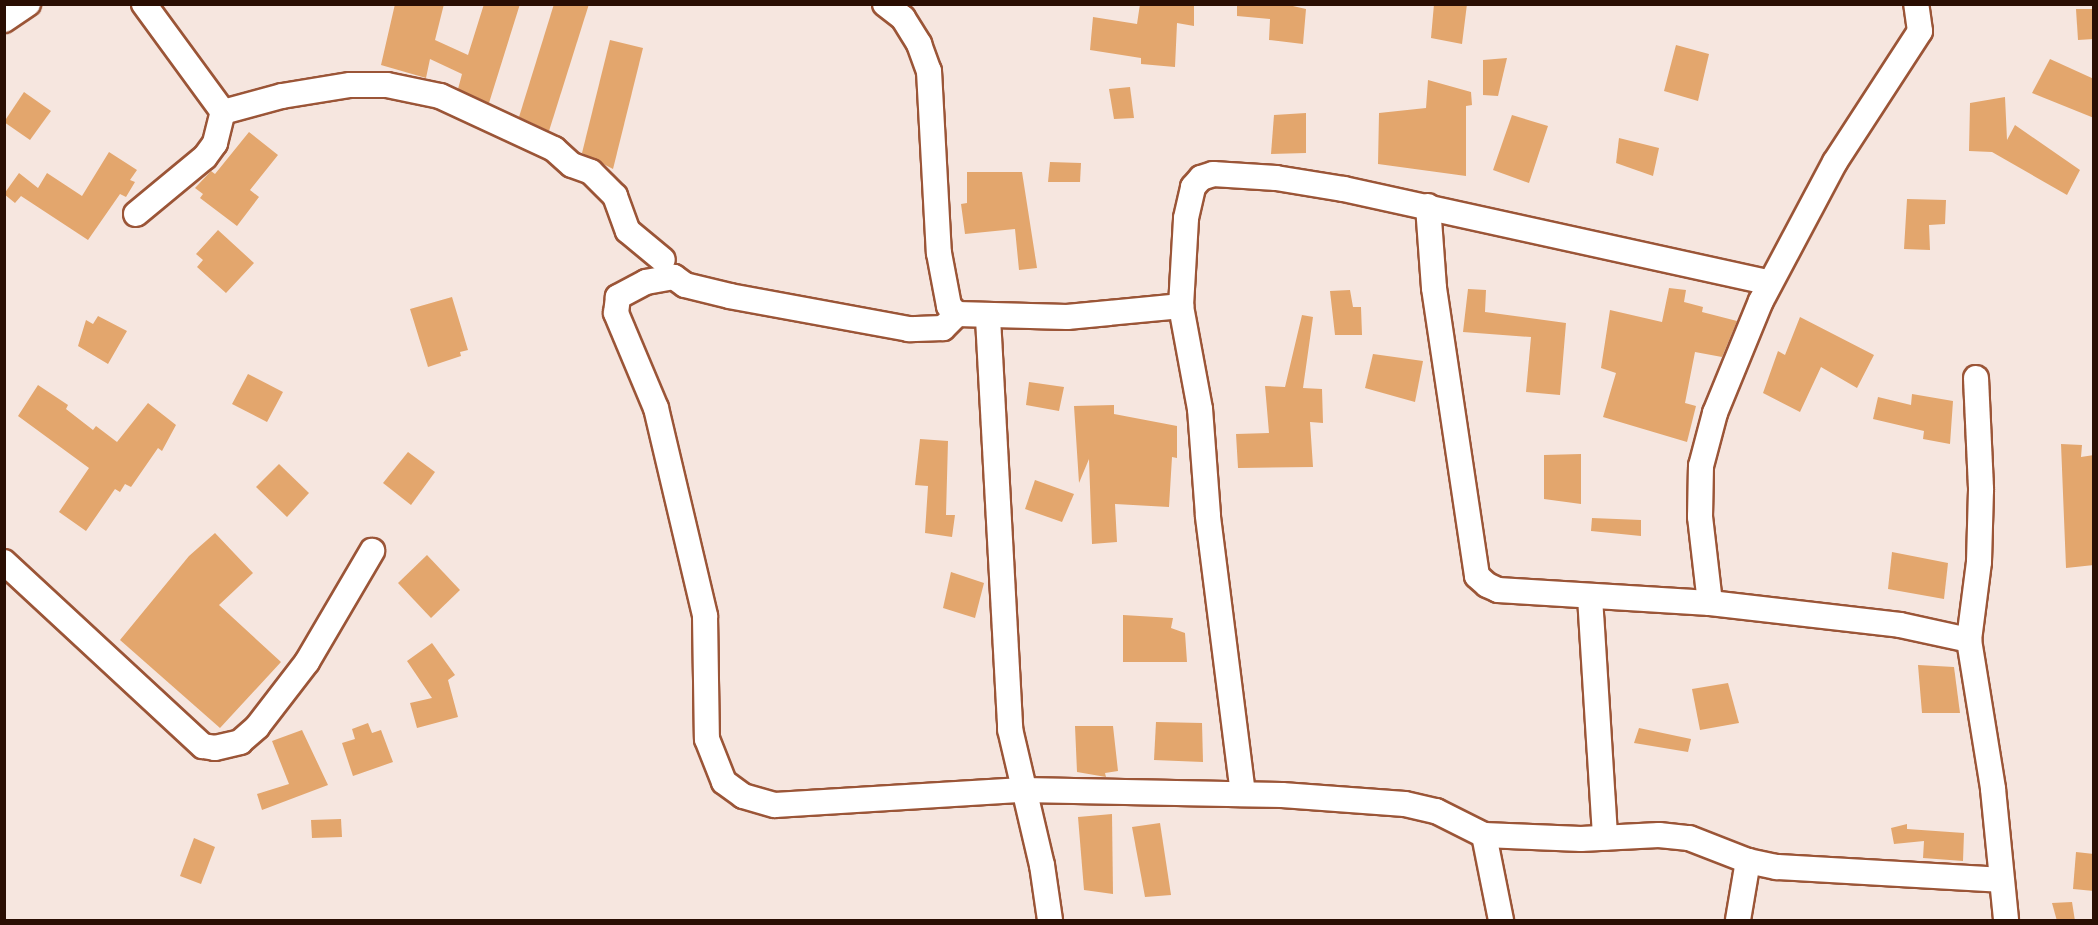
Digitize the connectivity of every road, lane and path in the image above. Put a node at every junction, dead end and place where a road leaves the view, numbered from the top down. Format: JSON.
{"nodes":[{"id":1,"x":28,"y":4,"type":"edge"},
{"id":2,"x":144,"y":4,"type":"edge"},
{"id":3,"x":885,"y":4,"type":"edge"},
{"id":4,"x":1916,"y":4,"type":"edge"},
{"id":5,"x":4,"y":20,"type":"edge"},
{"id":6,"x":224,"y":112,"type":"junction"},
{"id":7,"x":1428,"y":207,"type":"junction"},
{"id":8,"x":136,"y":214,"type":"dead end"},
{"id":9,"x":663,"y":260,"type":"dead end"},
{"id":10,"x":1770,"y":283,"type":"junction"},
{"id":11,"x":1181,"y":306,"type":"junction"},
{"id":12,"x":957,"y":315,"type":"junction"},
{"id":13,"x":988,"y":318,"type":"junction"},
{"id":14,"x":1976,"y":378,"type":"dead end"},
{"id":15,"x":372,"y":551,"type":"dead end"},
{"id":16,"x":4,"y":562,"type":"edge"},
{"id":17,"x":1590,"y":597,"type":"junction"},
{"id":18,"x":1710,"y":603,"type":"junction"},
{"id":19,"x":1969,"y":640,"type":"junction"},
{"id":20,"x":1023,"y":790,"type":"junction"},
{"id":21,"x":1243,"y":794,"type":"junction"},
{"id":22,"x":1484,"y":835,"type":"junction"},
{"id":23,"x":1605,"y":838,"type":"junction"},
{"id":24,"x":1748,"y":861,"type":"junction"},
{"id":25,"x":2001,"y":880,"type":"junction"},
{"id":26,"x":1050,"y":921,"type":"edge"},
{"id":27,"x":1501,"y":921,"type":"edge"},
{"id":28,"x":1738,"y":921,"type":"edge"},
{"id":29,"x":2006,"y":921,"type":"edge"}],
"edges":[{"from":1,"to":5,"type":"street"},
{"from":2,"to":6,"type":"street"},
{"from":3,"to":12,"type":"street"},
{"from":4,"to":10,"type":"street"},
{"from":6,"to":8,"type":"street"},
{"from":6,"to":9,"type":"street"},
{"from":7,"to":10,"type":"street"},
{"from":7,"to":11,"type":"street"},
{"from":7,"to":17,"type":"street"},
{"from":10,"to":18,"type":"street"},
{"from":11,"to":13,"type":"street"},
{"from":11,"to":21,"type":"street"},
{"from":12,"to":13,"type":"street"},
{"from":12,"to":20,"type":"street"},
{"from":13,"to":20,"type":"street"},
{"from":14,"to":19,"type":"street"},
{"from":15,"to":16,"type":"street"},
{"from":17,"to":18,"type":"street"},
{"from":17,"to":23,"type":"street"},
{"from":18,"to":19,"type":"street"},
{"from":19,"to":25,"type":"street"},
{"from":20,"to":21,"type":"street"},
{"from":20,"to":26,"type":"street"},
{"from":21,"to":22,"type":"street"},
{"from":22,"to":23,"type":"street"},
{"from":22,"to":27,"type":"street"},
{"from":23,"to":24,"type":"street"},
{"from":24,"to":25,"type":"street"},
{"from":24,"to":28,"type":"street"},
{"from":25,"to":29,"type":"street"}]}
